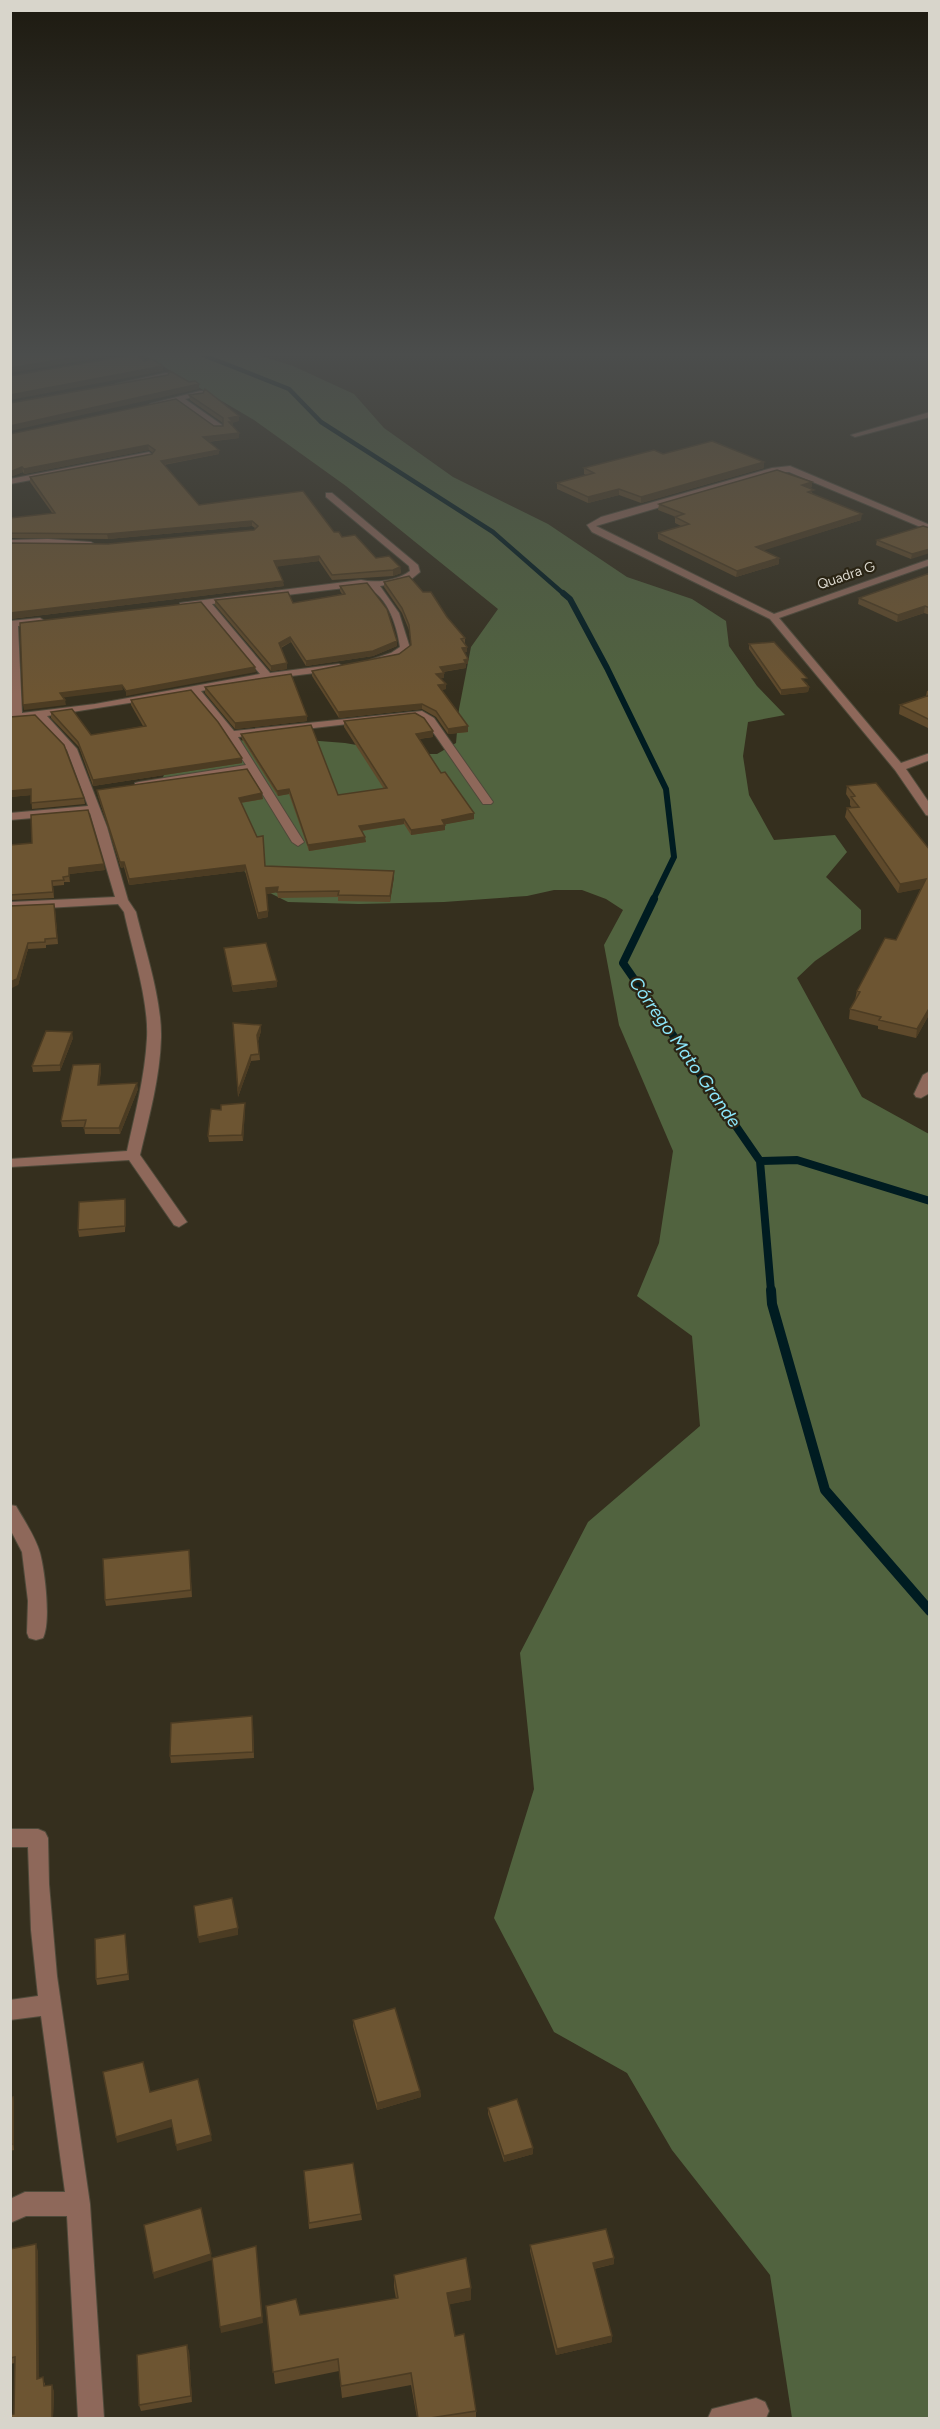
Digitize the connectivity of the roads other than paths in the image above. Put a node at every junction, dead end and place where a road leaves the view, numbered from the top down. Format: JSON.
{"nodes":[{"id":1,"x":80,"y":468,"type":"edge"},
{"id":2,"x":10,"y":482,"type":"edge"},
{"id":3,"x":329,"y":495,"type":"dead end"},
{"id":4,"x":930,"y":528,"type":"edge"},
{"id":5,"x":10,"y":543,"type":"edge"},
{"id":6,"x":99,"y":545,"type":"edge"},
{"id":7,"x":930,"y":562,"type":"edge"},
{"id":8,"x":372,"y":585,"type":"junction"},
{"id":9,"x":206,"y":603,"type":"junction"},
{"id":10,"x":174,"y":606,"type":"edge"},
{"id":11,"x":773,"y":617,"type":"junction"},
{"id":12,"x":49,"y":621,"type":"edge"},
{"id":13,"x":12,"y":624,"type":"edge"},
{"id":14,"x":267,"y":676,"type":"junction"},
{"id":15,"x":13,"y":689,"type":"edge"},
{"id":16,"x":194,"y":689,"type":"junction"},
{"id":17,"x":39,"y":714,"type":"junction"},
{"id":18,"x":14,"y":717,"type":"edge"},
{"id":19,"x":232,"y":734,"type":"junction"},
{"id":20,"x":930,"y":756,"type":"edge"},
{"id":21,"x":251,"y":768,"type":"junction"},
{"id":22,"x":898,"y":768,"type":"junction"},
{"id":23,"x":123,"y":787,"type":"edge"},
{"id":24,"x":487,"y":802,"type":"dead end"},
{"id":25,"x":94,"y":809,"type":"junction"},
{"id":26,"x":930,"y":813,"type":"edge"},
{"id":27,"x":10,"y":817,"type":"edge"},
{"id":28,"x":298,"y":842,"type":"dead end"},
{"id":29,"x":122,"y":900,"type":"junction"},
{"id":30,"x":10,"y":906,"type":"edge"},
{"id":31,"x":930,"y":1075,"type":"edge"},
{"id":32,"x":921,"y":1094,"type":"dead end"},
{"id":33,"x":133,"y":1155,"type":"junction"},
{"id":34,"x":10,"y":1162,"type":"edge"},
{"id":35,"x":179,"y":1222,"type":"dead end"},
{"id":36,"x":10,"y":1510,"type":"edge"},
{"id":37,"x":36,"y":1632,"type":"dead end"},
{"id":38,"x":10,"y":1838,"type":"edge"},
{"id":39,"x":50,"y":2005,"type":"junction"},
{"id":40,"x":10,"y":2010,"type":"edge"},
{"id":41,"x":78,"y":2204,"type":"junction"},
{"id":42,"x":10,"y":2211,"type":"edge"},
{"id":43,"x":756,"y":2411,"type":"dead end"},
{"id":44,"x":91,"y":2418,"type":"edge"},
{"id":45,"x":721,"y":2418,"type":"edge"}],
"edges":[{"from":1,"to":2,"type":"street"},
{"from":3,"to":8,"type":"street"},
{"from":4,"to":11,"type":"street"},
{"from":5,"to":6,"type":"street"},
{"from":7,"to":11,"type":"street","name":"Quadra G"},
{"from":8,"to":9,"type":"street"},
{"from":8,"to":14,"type":"street"},
{"from":9,"to":10,"type":"street"},
{"from":9,"to":14,"type":"street"},
{"from":11,"to":22,"type":"street"},
{"from":12,"to":13,"type":"street"},
{"from":13,"to":15,"type":"street"},
{"from":14,"to":16,"type":"street"},
{"from":15,"to":18,"type":"street"},
{"from":16,"to":17,"type":"street"},
{"from":16,"to":19,"type":"street"},
{"from":17,"to":18,"type":"street"},
{"from":17,"to":25,"type":"street"},
{"from":19,"to":21,"type":"street"},
{"from":19,"to":24,"type":"street"},
{"from":20,"to":22,"type":"street"},
{"from":21,"to":23,"type":"street"},
{"from":21,"to":28,"type":"street"},
{"from":22,"to":26,"type":"street"},
{"from":25,"to":27,"type":"street"},
{"from":25,"to":29,"type":"street"},
{"from":29,"to":30,"type":"street"},
{"from":29,"to":33,"type":"street"},
{"from":31,"to":32,"type":"street"},
{"from":33,"to":34,"type":"street"},
{"from":33,"to":35,"type":"street"},
{"from":36,"to":37,"type":"street"},
{"from":38,"to":39,"type":"street"},
{"from":39,"to":40,"type":"street"},
{"from":39,"to":41,"type":"street"},
{"from":41,"to":42,"type":"street"},
{"from":41,"to":44,"type":"street"},
{"from":43,"to":45,"type":"street"}]}
